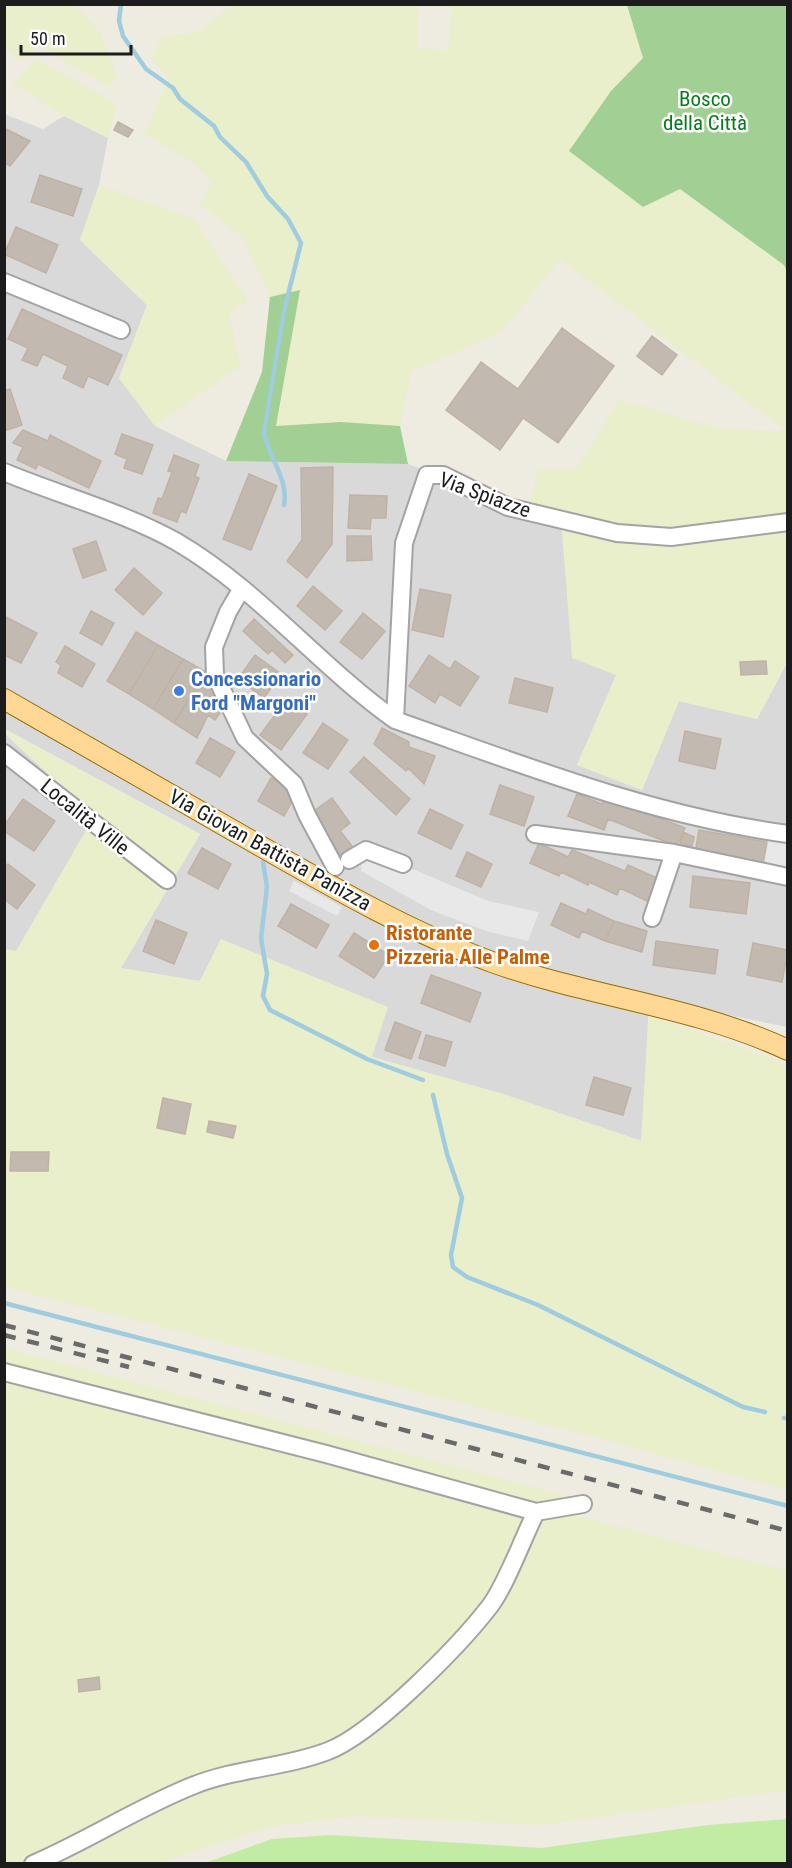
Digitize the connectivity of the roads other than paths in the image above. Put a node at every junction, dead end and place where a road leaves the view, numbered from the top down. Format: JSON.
{"nodes":[{"id":1,"x":4,"y":282,"type":"edge"},
{"id":2,"x":121,"y":330,"type":"dead end"},
{"id":3,"x":4,"y":472,"type":"edge"},
{"id":4,"x":788,"y":522,"type":"edge"},
{"id":5,"x":242,"y":588,"type":"junction"},
{"id":6,"x":4,"y":699,"type":"edge"},
{"id":7,"x":4,"y":710,"type":"edge"},
{"id":8,"x":395,"y":720,"type":"junction"},
{"id":9,"x":78,"y":742,"type":"junction"},
{"id":10,"x":4,"y":753,"type":"edge"},
{"id":11,"x":535,"y":834,"type":"dead end"},
{"id":12,"x":788,"y":834,"type":"edge"},
{"id":13,"x":674,"y":853,"type":"junction"},
{"id":14,"x":404,"y":864,"type":"dead end"},
{"id":15,"x":788,"y":877,"type":"edge"},
{"id":16,"x":167,"y":880,"type":"dead end"},
{"id":17,"x":652,"y":918,"type":"dead end"},
{"id":18,"x":788,"y":1050,"type":"edge"},
{"id":19,"x":4,"y":1372,"type":"edge"},
{"id":20,"x":583,"y":1504,"type":"dead end"},
{"id":21,"x":536,"y":1512,"type":"junction"},
{"id":22,"x":33,"y":1863,"type":"edge"}],
"edges":[{"from":1,"to":2,"type":"street"},
{"from":3,"to":5,"type":"street"},
{"from":4,"to":8,"type":"street","name":"Via Spiazze"},
{"from":5,"to":8,"type":"street"},
{"from":5,"to":14,"type":"street","name":"Via Giovan Battista Panizza"},
{"from":6,"to":9,"type":"main road","name":"Via Giovan Battista Panizza"},
{"from":7,"to":9,"type":"street"},
{"from":8,"to":12,"type":"street"},
{"from":9,"to":18,"type":"main road","name":"Via Giovan Battista Panizza"},
{"from":10,"to":16,"type":"street","name":"Località Ville"},
{"from":11,"to":13,"type":"street"},
{"from":13,"to":15,"type":"street"},
{"from":13,"to":17,"type":"street"},
{"from":19,"to":21,"type":"street"},
{"from":20,"to":21,"type":"street"},
{"from":21,"to":22,"type":"street"}]}
